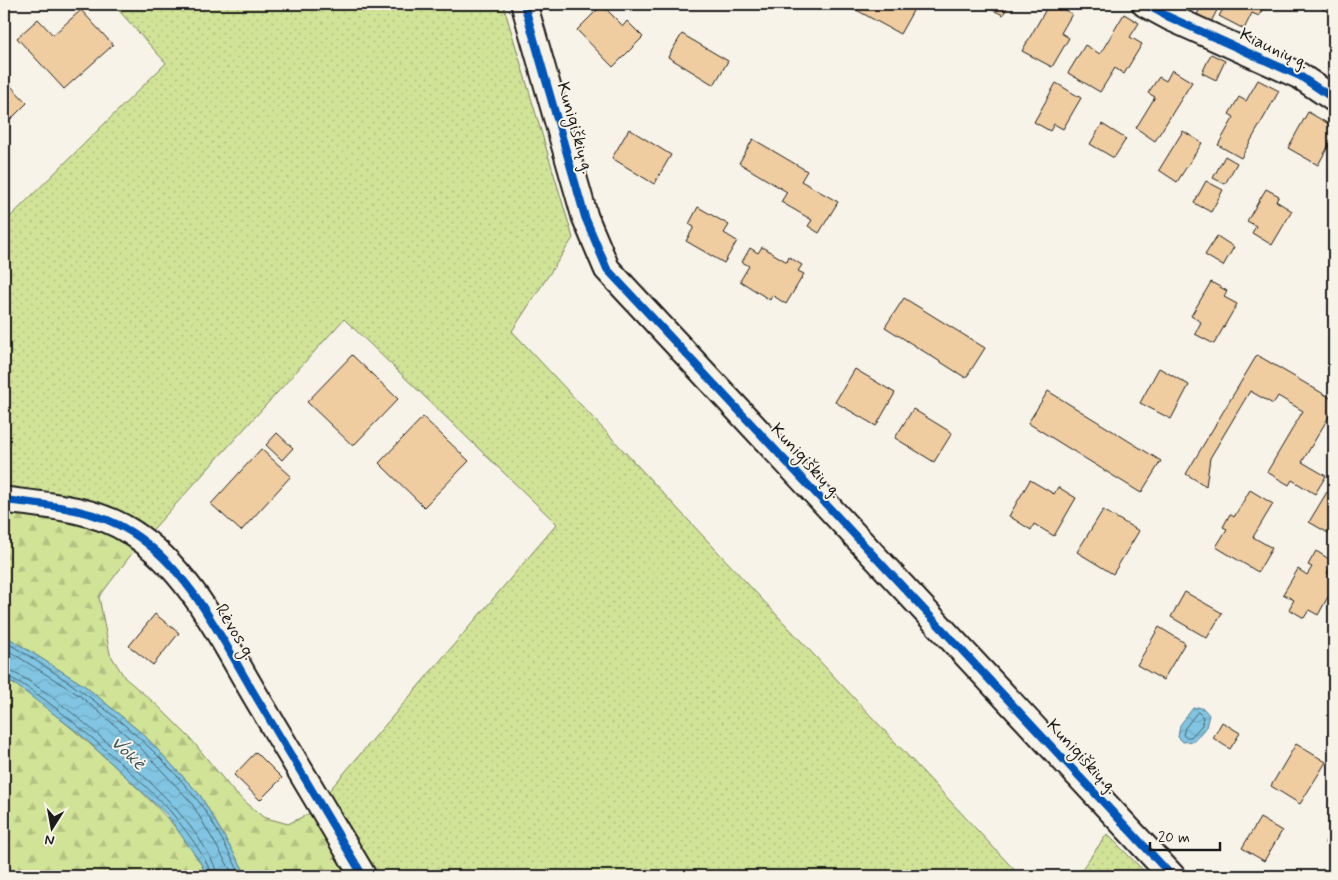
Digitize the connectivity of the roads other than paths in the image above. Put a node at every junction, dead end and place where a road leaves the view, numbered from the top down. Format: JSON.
{"nodes":[{"id":1,"x":524,"y":4,"type":"edge"},
{"id":2,"x":1145,"y":4,"type":"edge"},
{"id":3,"x":1334,"y":99,"type":"edge"},
{"id":4,"x":4,"y":500,"type":"edge"},
{"id":5,"x":363,"y":876,"type":"edge"},
{"id":6,"x":1172,"y":876,"type":"edge"}],
"edges":[{"from":1,"to":6,"type":"street","name":"Kunigiškių g."},
{"from":2,"to":3,"type":"street","name":"Kiaunių g."},
{"from":4,"to":5,"type":"street","name":"Rėvos g."}]}
